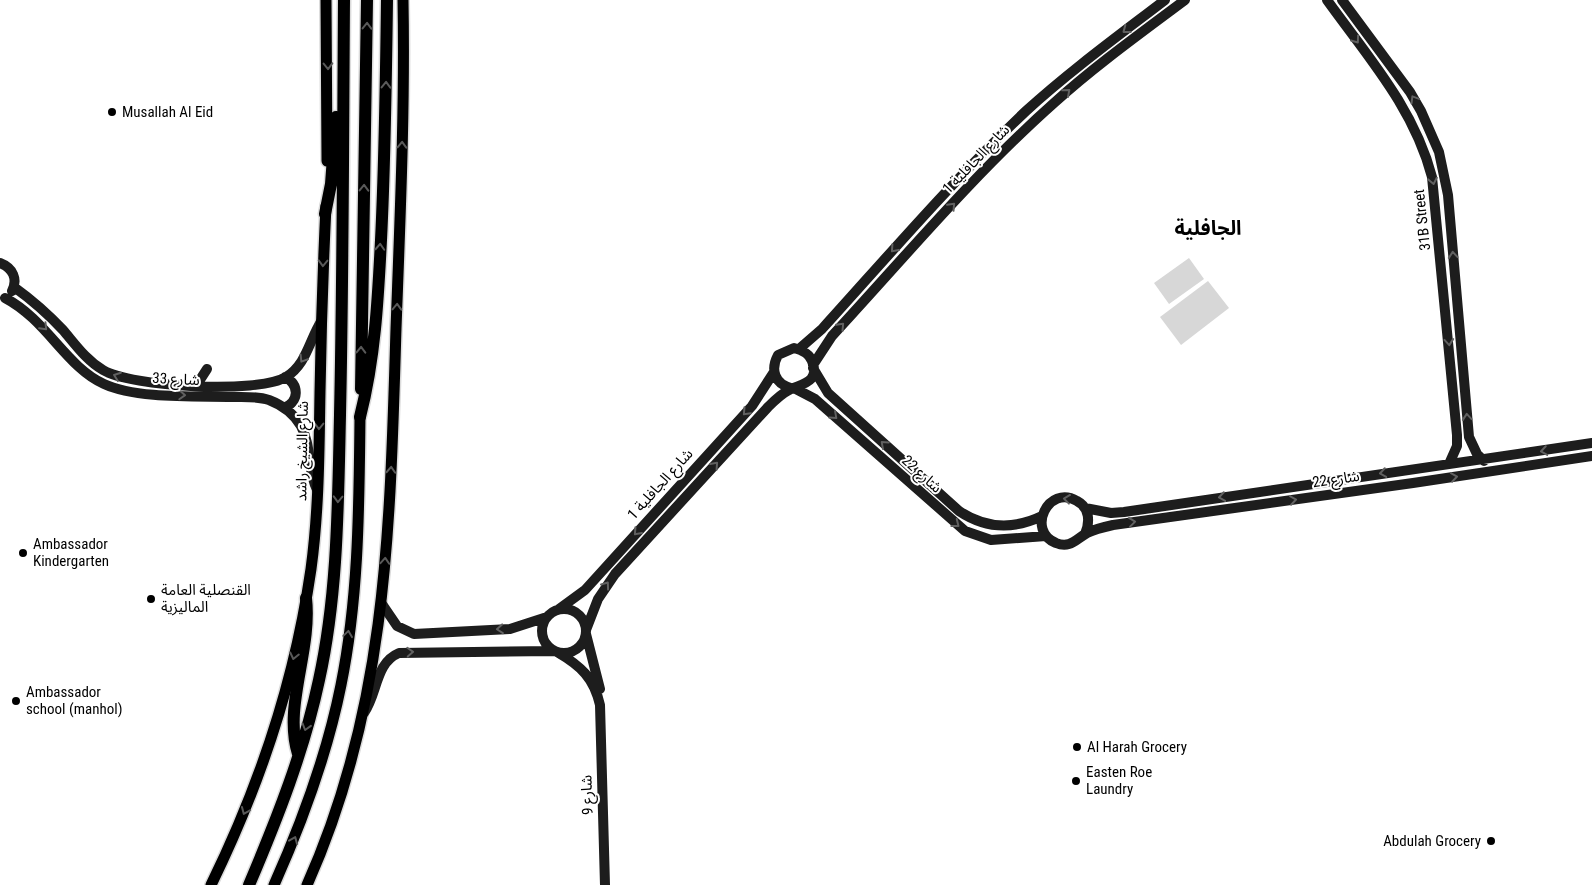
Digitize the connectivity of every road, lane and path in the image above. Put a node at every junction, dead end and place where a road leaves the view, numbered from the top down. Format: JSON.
{"nodes":[{"id":1,"x":326,"y":0,"type":"edge"},
{"id":2,"x":344,"y":0,"type":"edge"},
{"id":3,"x":367,"y":0,"type":"edge"},
{"id":4,"x":388,"y":0,"type":"edge"},
{"id":5,"x":403,"y":0,"type":"edge"},
{"id":6,"x":1165,"y":0,"type":"edge"},
{"id":7,"x":1185,"y":0,"type":"edge"},
{"id":8,"x":1327,"y":0,"type":"edge"},
{"id":9,"x":1342,"y":0,"type":"edge"},
{"id":10,"x":343,"y":86,"type":"junction"},
{"id":11,"x":325,"y":214,"type":"junction"},
{"id":12,"x":0,"y":263,"type":"edge"},
{"id":13,"x":14,"y":287,"type":"junction"},
{"id":14,"x":3,"y":299,"type":"edge"},
{"id":15,"x":322,"y":320,"type":"junction"},
{"id":16,"x":798,"y":349,"type":"junction"},
{"id":17,"x":813,"y":366,"type":"junction"},
{"id":18,"x":207,"y":369,"type":"dead end"},
{"id":19,"x":774,"y":372,"type":"junction"},
{"id":20,"x":285,"y":378,"type":"junction"},
{"id":21,"x":196,"y":386,"type":"junction"},
{"id":22,"x":793,"y":388,"type":"junction"},
{"id":23,"x":284,"y":408,"type":"junction"},
{"id":24,"x":360,"y":417,"type":"junction"},
{"id":25,"x":1592,"y":444,"type":"edge"},
{"id":26,"x":1592,"y":456,"type":"edge"},
{"id":27,"x":1484,"y":460,"type":"junction"},
{"id":28,"x":1449,"y":464,"type":"junction"},
{"id":29,"x":318,"y":492,"type":"junction"},
{"id":30,"x":1085,"y":508,"type":"junction"},
{"id":31,"x":1042,"y":516,"type":"junction"},
{"id":32,"x":1085,"y":534,"type":"junction"},
{"id":33,"x":1046,"y":536,"type":"junction"},
{"id":34,"x":306,"y":598,"type":"junction"},
{"id":35,"x":382,"y":604,"type":"junction"},
{"id":36,"x":559,"y":609,"type":"junction"},
{"id":37,"x":547,"y":616,"type":"junction"},
{"id":38,"x":586,"y":632,"type":"junction"},
{"id":39,"x":556,"y":652,"type":"junction"},
{"id":40,"x":600,"y":705,"type":"junction"},
{"id":41,"x":364,"y":713,"type":"junction"},
{"id":42,"x":298,"y":754,"type":"junction"},
{"id":43,"x":211,"y":885,"type":"edge"},
{"id":44,"x":249,"y":885,"type":"edge"},
{"id":45,"x":274,"y":885,"type":"edge"},
{"id":46,"x":306,"y":885,"type":"edge"},
{"id":47,"x":605,"y":885,"type":"edge"}],
"edges":[{"from":1,"to":11,"type":"main road","name":"شارع الشيخ راشد","one_way":true},
{"from":2,"to":10,"type":"highway"},
{"from":24,"to":3,"type":"highway","one_way":true},
{"from":24,"to":4,"type":"highway","one_way":true},
{"from":35,"to":5,"type":"main road","one_way":true},
{"from":6,"to":16,"type":"street","name":"شارع الجافلية 1","one_way":true},
{"from":17,"to":7,"type":"street","name":"شارع الجافلية 1","one_way":true},
{"from":8,"to":28,"type":"street","name":"31B Street","one_way":true},
{"from":27,"to":9,"type":"street","name":"31B Street","one_way":true},
{"from":10,"to":11,"type":"highway"},
{"from":10,"to":42,"type":"highway","one_way":true},
{"from":11,"to":15,"type":"main road","name":"شارع الشيخ راشد","one_way":true},
{"from":12,"to":13,"type":"street"},
{"from":13,"to":14,"type":"street"},
{"from":21,"to":13,"type":"street","name":"شارع 33","one_way":true},
{"from":14,"to":23,"type":"street","name":"شارع 33","one_way":true},
{"from":15,"to":20,"type":"street","name":"شارع 33","one_way":true},
{"from":15,"to":29,"type":"main road","name":"شارع الشيخ راشد","one_way":true},
{"from":16,"to":17,"type":"street"},
{"from":16,"to":19,"type":"street"},
{"from":17,"to":22,"type":"street"},
{"from":31,"to":17,"type":"street","name":"شارع 22","one_way":true},
{"from":18,"to":21,"type":"street"},
{"from":19,"to":22,"type":"street"},
{"from":19,"to":36,"type":"street","name":"شارع الجافلية 1","one_way":true},
{"from":20,"to":21,"type":"street","name":"شارع 33"},
{"from":20,"to":23,"type":"street"},
{"from":22,"to":33,"type":"street","name":"شارع 22","one_way":true},
{"from":38,"to":22,"type":"street","name":"شارع الجافلية 1","one_way":true},
{"from":23,"to":29,"type":"street","name":"شارع 33"},
{"from":45,"to":24,"type":"main road","one_way":true},
{"from":25,"to":27,"type":"street","name":"شارع 22","one_way":true},
{"from":32,"to":26,"type":"street","name":"شارع 22","one_way":true},
{"from":27,"to":28,"type":"street","name":"شارع 22"},
{"from":28,"to":30,"type":"street","name":"شارع 22","one_way":true},
{"from":29,"to":34,"type":"main road","name":"شارع الشيخ راشد"},
{"from":30,"to":31,"type":"street","one_way":true},
{"from":30,"to":32,"type":"street"},
{"from":31,"to":33,"type":"street"},
{"from":32,"to":33,"type":"street"},
{"from":34,"to":42,"type":"highway"},
{"from":34,"to":43,"type":"main road","name":"شارع الشيخ راشد","one_way":true},
{"from":37,"to":35,"type":"street","one_way":true},
{"from":35,"to":41,"type":"main road"},
{"from":36,"to":37,"type":"street"},
{"from":36,"to":38,"type":"street"},
{"from":37,"to":39,"type":"street"},
{"from":38,"to":39,"type":"street"},
{"from":38,"to":40,"type":"street","name":"شارع 9"},
{"from":39,"to":40,"type":"street","name":"شارع 9"},
{"from":41,"to":39,"type":"street","one_way":true},
{"from":40,"to":47,"type":"street","name":"شارع 9"},
{"from":41,"to":46,"type":"main road"},
{"from":42,"to":44,"type":"highway"}]}
